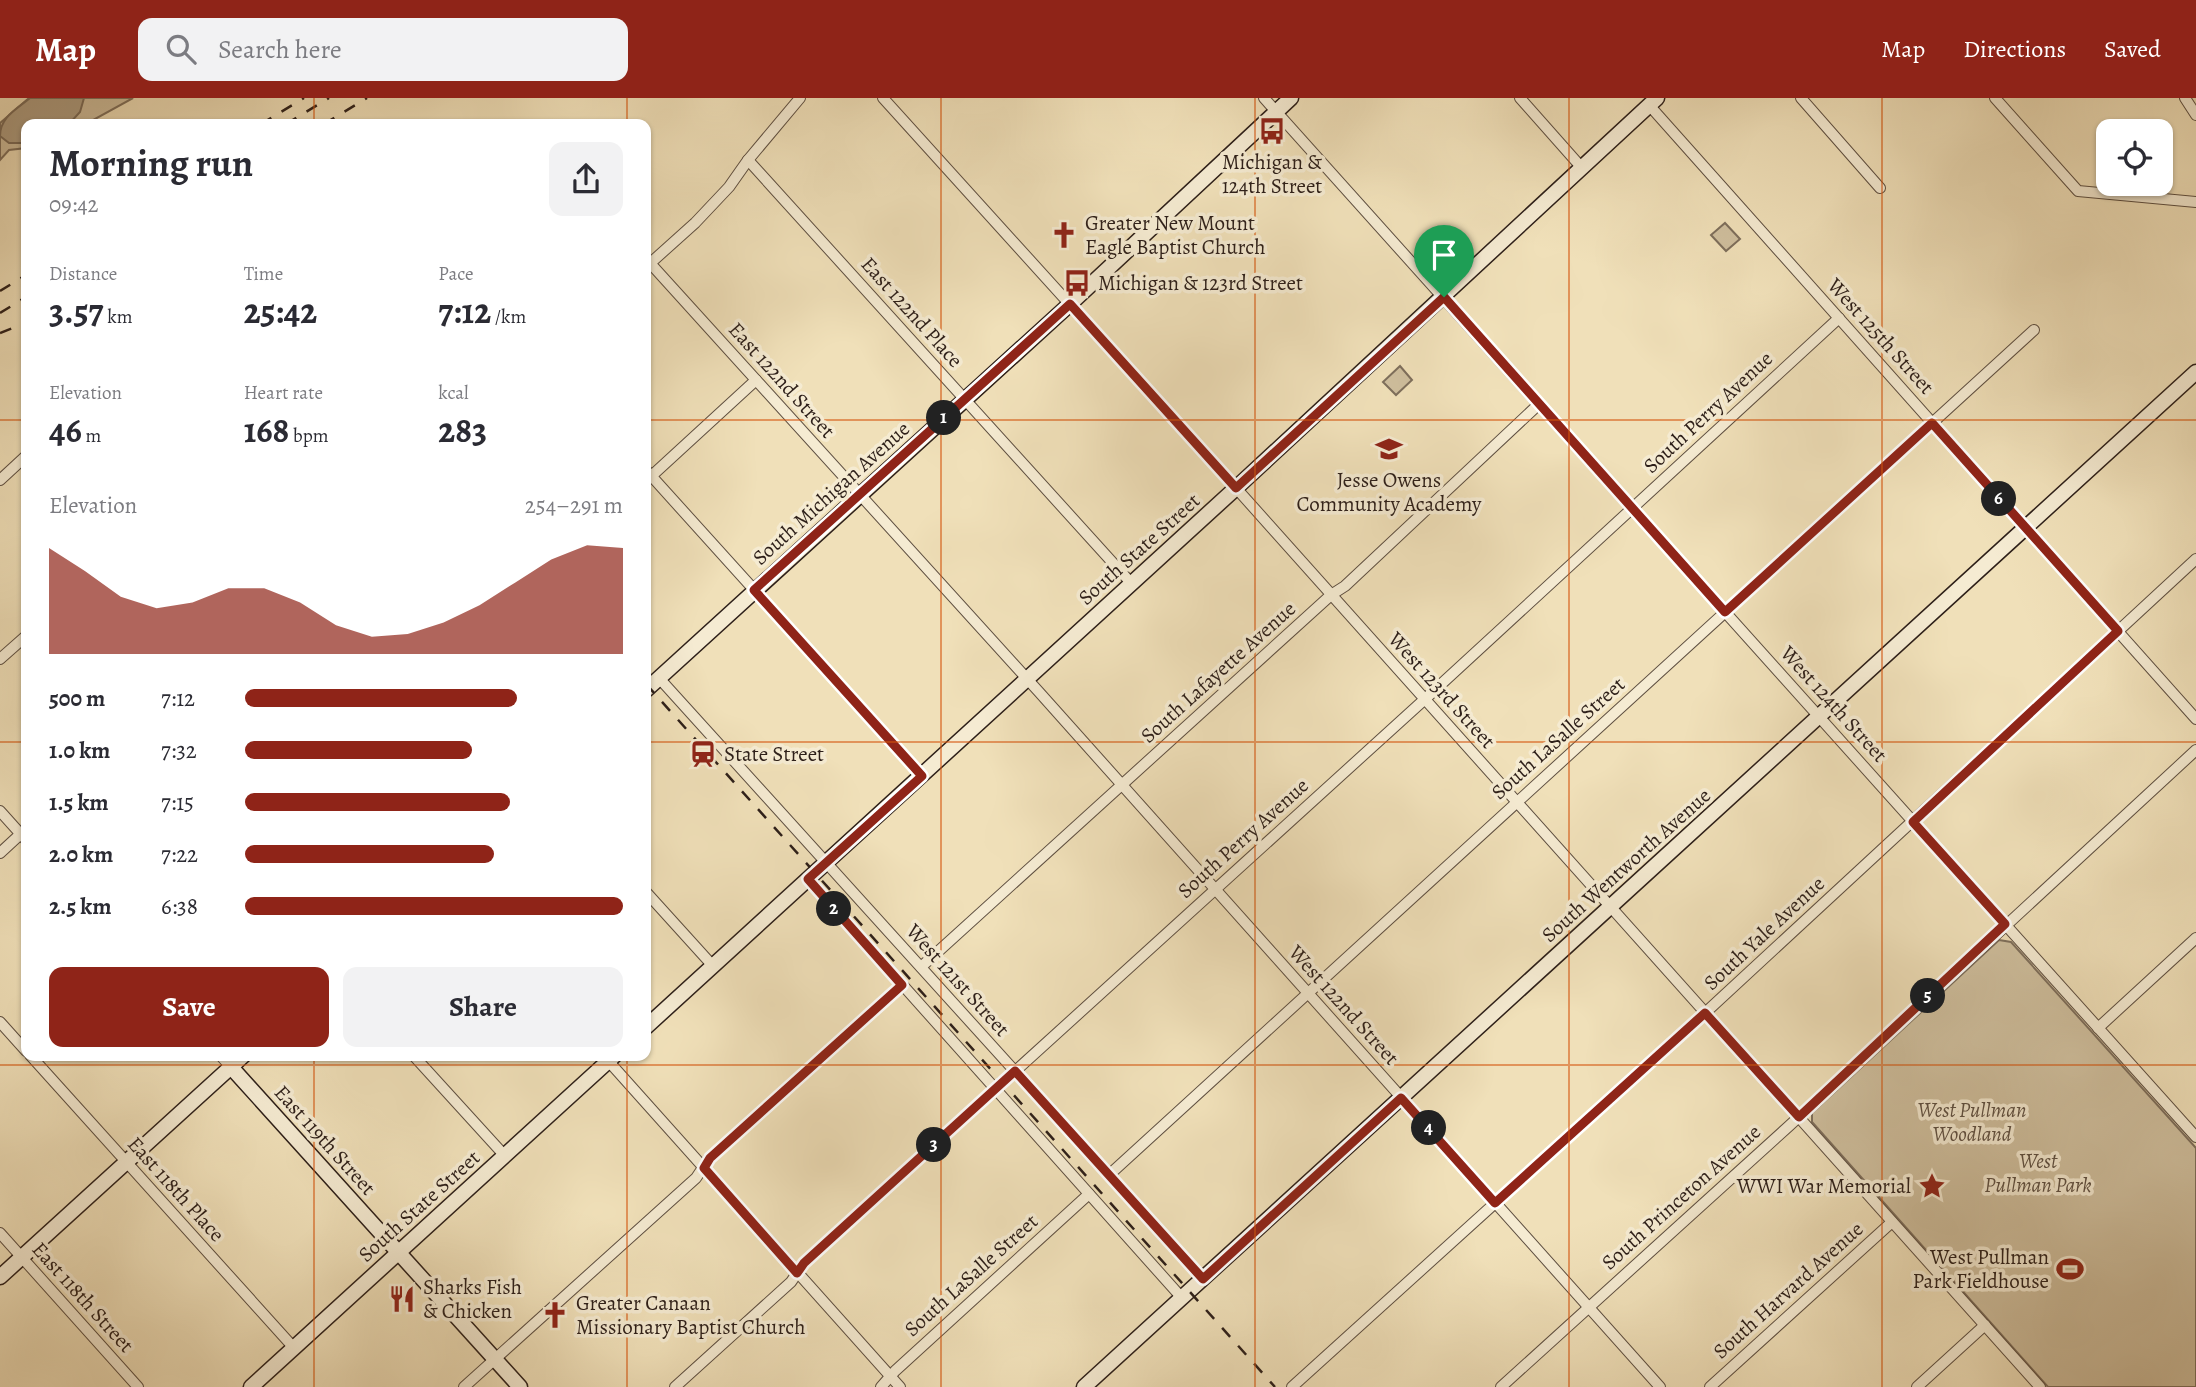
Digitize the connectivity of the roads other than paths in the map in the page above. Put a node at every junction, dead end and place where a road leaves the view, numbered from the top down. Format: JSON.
{"nodes":[{"id":1,"x":800,"y":98,"type":"edge"},
{"id":2,"x":883,"y":98,"type":"edge"},
{"id":3,"x":1264,"y":98,"type":"edge"},
{"id":4,"x":1291,"y":98,"type":"edge"},
{"id":5,"x":1520,"y":98,"type":"edge"},
{"id":6,"x":1801,"y":98,"type":"edge"},
{"id":7,"x":1995,"y":98,"type":"edge"},
{"id":8,"x":2185,"y":98,"type":"edge"},
{"id":9,"x":1653,"y":102,"type":"edge"},
{"id":10,"x":1276,"y":112,"type":"junction"},
{"id":11,"x":2196,"y":114,"type":"edge"},
{"id":12,"x":748,"y":160,"type":"junction"},
{"id":13,"x":1582,"y":168,"type":"junction"},
{"id":14,"x":1880,"y":188,"type":"dead end"},
{"id":15,"x":2196,"y":202,"type":"edge"},
{"id":16,"x":651,"y":262,"type":"edge"},
{"id":17,"x":651,"y":268,"type":"edge"},
{"id":18,"x":1444,"y":297,"type":"junction"},
{"id":19,"x":1070,"y":304,"type":"junction"},
{"id":20,"x":1839,"y":318,"type":"junction"},
{"id":21,"x":2034,"y":330,"type":"dead end"},
{"id":22,"x":2196,"y":372,"type":"edge"},
{"id":23,"x":756,"y":380,"type":"junction"},
{"id":24,"x":964,"y":399,"type":"junction"},
{"id":25,"x":1539,"y":404,"type":"junction"},
{"id":26,"x":1932,"y":423,"type":"junction"},
{"id":27,"x":21,"y":461,"type":"edge"},
{"id":28,"x":651,"y":473,"type":"edge"},
{"id":29,"x":651,"y":479,"type":"edge"},
{"id":30,"x":0,"y":480,"type":"edge"},
{"id":31,"x":1236,"y":488,"type":"junction"},
{"id":32,"x":860,"y":494,"type":"junction"},
{"id":33,"x":1632,"y":508,"type":"junction"},
{"id":34,"x":2025,"y":528,"type":"junction"},
{"id":35,"x":2196,"y":559,"type":"edge"},
{"id":36,"x":1132,"y":584,"type":"junction"},
{"id":37,"x":754,"y":590,"type":"junction"},
{"id":38,"x":1332,"y":595,"type":"junction"},
{"id":39,"x":1725,"y":612,"type":"junction"},
{"id":40,"x":2118,"y":631,"type":"junction"},
{"id":41,"x":21,"y":640,"type":"edge"},
{"id":42,"x":0,"y":659,"type":"edge"},
{"id":43,"x":659,"y":678,"type":"junction"},
{"id":44,"x":1027,"y":679,"type":"junction"},
{"id":45,"x":651,"y":685,"type":"edge"},
{"id":46,"x":1425,"y":699,"type":"junction"},
{"id":47,"x":1819,"y":717,"type":"junction"},
{"id":48,"x":2196,"y":719,"type":"edge"},
{"id":49,"x":2196,"y":750,"type":"edge"},
{"id":50,"x":922,"y":776,"type":"junction"},
{"id":51,"x":1122,"y":785,"type":"junction"},
{"id":52,"x":1517,"y":803,"type":"junction"},
{"id":53,"x":0,"y":811,"type":"edge"},
{"id":54,"x":1913,"y":822,"type":"junction"},
{"id":55,"x":21,"y":831,"type":"edge"},
{"id":56,"x":21,"y":836,"type":"edge"},
{"id":57,"x":0,"y":853,"type":"edge"},
{"id":58,"x":827,"y":862,"type":"junction"},
{"id":59,"x":808,"y":879,"type":"junction"},
{"id":60,"x":1215,"y":889,"type":"junction"},
{"id":61,"x":651,"y":898,"type":"edge"},
{"id":62,"x":1611,"y":907,"type":"junction"},
{"id":63,"x":2005,"y":924,"type":"junction"},
{"id":64,"x":2196,"y":939,"type":"edge"},
{"id":65,"x":713,"y":966,"type":"junction"},
{"id":66,"x":921,"y":967,"type":"junction"},
{"id":67,"x":902,"y":985,"type":"junction"},
{"id":68,"x":1308,"y":993,"type":"junction"},
{"id":69,"x":1705,"y":1013,"type":"junction"},
{"id":70,"x":0,"y":1021,"type":"edge"},
{"id":71,"x":651,"y":1022,"type":"edge"},
{"id":72,"x":2098,"y":1028,"type":"junction"},
{"id":73,"x":21,"y":1045,"type":"edge"},
{"id":74,"x":35,"y":1061,"type":"edge"},
{"id":75,"x":226,"y":1061,"type":"edge"},
{"id":76,"x":238,"y":1061,"type":"edge"},
{"id":77,"x":418,"y":1061,"type":"edge"},
{"id":78,"x":605,"y":1061,"type":"edge"},
{"id":79,"x":612,"y":1061,"type":"edge"},
{"id":80,"x":231,"y":1067,"type":"junction"},
{"id":81,"x":1015,"y":1071,"type":"junction"},
{"id":82,"x":995,"y":1089,"type":"junction"},
{"id":83,"x":1401,"y":1098,"type":"junction"},
{"id":84,"x":1799,"y":1117,"type":"junction"},
{"id":85,"x":2195,"y":1134,"type":"edge"},
{"id":86,"x":505,"y":1156,"type":"junction"},
{"id":87,"x":126,"y":1162,"type":"junction"},
{"id":88,"x":704,"y":1168,"type":"junction"},
{"id":89,"x":1109,"y":1175,"type":"junction"},
{"id":90,"x":1089,"y":1194,"type":"junction"},
{"id":91,"x":1495,"y":1203,"type":"junction"},
{"id":92,"x":1892,"y":1222,"type":"junction"},
{"id":93,"x":0,"y":1233,"type":"edge"},
{"id":94,"x":399,"y":1252,"type":"junction"},
{"id":95,"x":22,"y":1257,"type":"junction"},
{"id":96,"x":797,"y":1273,"type":"junction"},
{"id":97,"x":0,"y":1277,"type":"edge"},
{"id":98,"x":1203,"y":1279,"type":"junction"},
{"id":99,"x":1182,"y":1297,"type":"junction"},
{"id":100,"x":1588,"y":1307,"type":"junction"},
{"id":101,"x":1985,"y":1325,"type":"junction"},
{"id":102,"x":293,"y":1348,"type":"junction"},
{"id":103,"x":495,"y":1359,"type":"junction"},
{"id":104,"x":890,"y":1376,"type":"junction"},
{"id":105,"x":138,"y":1387,"type":"edge"},
{"id":106,"x":251,"y":1387,"type":"edge"},
{"id":107,"x":464,"y":1387,"type":"edge"},
{"id":108,"x":520,"y":1387,"type":"edge"},
{"id":109,"x":675,"y":1387,"type":"edge"},
{"id":110,"x":881,"y":1387,"type":"edge"},
{"id":111,"x":900,"y":1387,"type":"edge"},
{"id":112,"x":1084,"y":1387,"type":"edge"},
{"id":113,"x":1292,"y":1387,"type":"edge"},
{"id":114,"x":1500,"y":1387,"type":"edge"},
{"id":115,"x":1660,"y":1387,"type":"edge"},
{"id":116,"x":1710,"y":1387,"type":"edge"},
{"id":117,"x":1917,"y":1387,"type":"edge"},
{"id":118,"x":2040,"y":1387,"type":"edge"}],
"edges":[{"from":1,"to":12,"type":"street"},
{"from":2,"to":19,"type":"street","name":"West 123rd Street"},
{"from":3,"to":10,"type":"street","name":"West 124th Street"},
{"from":4,"to":10,"type":"street","name":"South Michigan Avenue"},
{"from":5,"to":13,"type":"street"},
{"from":6,"to":14,"type":"street"},
{"from":7,"to":15,"type":"street"},
{"from":8,"to":11,"type":"street"},
{"from":9,"to":13,"type":"street","name":"South State Street"},
{"from":9,"to":20,"type":"street","name":"West 125th Street"},
{"from":10,"to":18,"type":"street","name":"West 124th Street"},
{"from":10,"to":19,"type":"street","name":"South Michigan Avenue"},
{"from":12,"to":16,"type":"street"},
{"from":12,"to":24,"type":"street","name":"East 122nd Place"},
{"from":13,"to":18,"type":"street","name":"South State Street"},
{"from":17,"to":23,"type":"street","name":"East 122nd Street"},
{"from":18,"to":25,"type":"street","name":"West 124th Street"},
{"from":18,"to":31,"type":"street","name":"South State Street"},
{"from":19,"to":24,"type":"street","name":"South Michigan Avenue"},
{"from":19,"to":31,"type":"street","name":"West 123rd Street"},
{"from":20,"to":26,"type":"street","name":"West 125th Street"},
{"from":20,"to":33,"type":"street","name":"South Perry Avenue"},
{"from":21,"to":26,"type":"street","name":"South LaSalle Street"},
{"from":22,"to":34,"type":"street","name":"South Wentworth Avenue"},
{"from":23,"to":28,"type":"street"},
{"from":23,"to":32,"type":"street","name":"East 122nd Street"},
{"from":24,"to":32,"type":"street","name":"South Michigan Avenue"},
{"from":24,"to":36,"type":"street","name":"East 122nd Place"},
{"from":25,"to":33,"type":"street","name":"West 124th Street"},
{"from":25,"to":38,"type":"street","name":"South Lafayette Avenue"},
{"from":26,"to":34,"type":"street","name":"West 125th Street"},
{"from":26,"to":39,"type":"street","name":"South LaSalle Street"},
{"from":27,"to":30,"type":"street"},
{"from":29,"to":37,"type":"street"},
{"from":31,"to":36,"type":"street","name":"South State Street"},
{"from":31,"to":38,"type":"street","name":"West 123rd Street"},
{"from":32,"to":37,"type":"street","name":"South Michigan Avenue"},
{"from":32,"to":44,"type":"street","name":"East 122nd Street"},
{"from":33,"to":39,"type":"street","name":"West 124th Street"},
{"from":33,"to":46,"type":"street","name":"South Perry Avenue"},
{"from":34,"to":40,"type":"street","name":"West 125th Street"},
{"from":34,"to":47,"type":"street","name":"South Wentworth Avenue"},
{"from":35,"to":40,"type":"street","name":"South Yale Avenue"},
{"from":36,"to":44,"type":"street","name":"South State Street"},
{"from":37,"to":43,"type":"street","name":"South Michigan Avenue"},
{"from":37,"to":50,"type":"street"},
{"from":38,"to":46,"type":"street","name":"West 123rd Street"},
{"from":38,"to":51,"type":"street","name":"South Lafayette Avenue"},
{"from":39,"to":47,"type":"street","name":"West 124th Street"},
{"from":39,"to":52,"type":"street","name":"South LaSalle Street"},
{"from":40,"to":48,"type":"street","name":"West 125th Street"},
{"from":40,"to":54,"type":"street","name":"South Yale Avenue"},
{"from":41,"to":42,"type":"street"},
{"from":43,"to":45,"type":"street","name":"South Michigan Avenue"},
{"from":43,"to":58,"type":"street","name":"West 121st Street"},
{"from":44,"to":50,"type":"street","name":"South State Street"},
{"from":44,"to":51,"type":"street","name":"West 122nd Street"},
{"from":46,"to":52,"type":"street","name":"West 123rd Street"},
{"from":46,"to":60,"type":"street","name":"South Perry Avenue"},
{"from":47,"to":54,"type":"street","name":"West 124th Street"},
{"from":47,"to":62,"type":"street","name":"South Wentworth Avenue"},
{"from":49,"to":63,"type":"street","name":"South Princeton Avenue"},
{"from":50,"to":58,"type":"street","name":"South State Street"},
{"from":51,"to":60,"type":"street","name":"West 122nd Street"},
{"from":51,"to":66,"type":"street","name":"South Lafayette Avenue"},
{"from":52,"to":62,"type":"street","name":"West 123rd Street"},
{"from":52,"to":68,"type":"street","name":"South LaSalle Street"},
{"from":53,"to":55,"type":"street"},
{"from":54,"to":63,"type":"street","name":"West 124th Street"},
{"from":54,"to":69,"type":"street","name":"South Yale Avenue"},
{"from":56,"to":57,"type":"street"},
{"from":58,"to":59,"type":"street","name":"South State Street"},
{"from":58,"to":66,"type":"street","name":"West 121st Street"},
{"from":59,"to":65,"type":"street","name":"South State Street"},
{"from":59,"to":67,"type":"street"},
{"from":60,"to":68,"type":"street","name":"West 122nd Street"},
{"from":60,"to":81,"type":"street","name":"South Perry Avenue"},
{"from":61,"to":65,"type":"street"},
{"from":62,"to":69,"type":"street","name":"West 123rd Street"},
{"from":62,"to":83,"type":"street","name":"South Wentworth Avenue"},
{"from":63,"to":72,"type":"street","name":"West 124th Street"},
{"from":63,"to":84,"type":"street","name":"South Princeton Avenue"},
{"from":64,"to":72,"type":"street"},
{"from":65,"to":71,"type":"street","name":"South State Street"},
{"from":66,"to":81,"type":"street","name":"West 121st Street"},
{"from":67,"to":82,"type":"street"},
{"from":67,"to":88,"type":"street"},
{"from":68,"to":83,"type":"street","name":"West 122nd Street"},
{"from":68,"to":89,"type":"street","name":"South LaSalle Street"},
{"from":69,"to":84,"type":"street","name":"West 123rd Street"},
{"from":69,"to":91,"type":"street","name":"South Yale Avenue"},
{"from":70,"to":73,"type":"street"},
{"from":72,"to":85,"type":"street","name":"West 124th Street"},
{"from":74,"to":87,"type":"street","name":"East 118th Place"},
{"from":75,"to":80,"type":"street","name":"East 119th Street"},
{"from":76,"to":80,"type":"street"},
{"from":77,"to":86,"type":"street"},
{"from":78,"to":86,"type":"street","name":"South State Street"},
{"from":79,"to":88,"type":"street"},
{"from":80,"to":87,"type":"street"},
{"from":80,"to":94,"type":"street","name":"East 119th Street"},
{"from":81,"to":82,"type":"street","name":"South Perry Avenue"},
{"from":81,"to":89,"type":"street","name":"West 121st Street"},
{"from":82,"to":90,"type":"street"},
{"from":82,"to":96,"type":"street","name":"South Perry Avenue"},
{"from":83,"to":91,"type":"street","name":"West 122nd Street"},
{"from":83,"to":98,"type":"street","name":"South Wentworth Avenue"},
{"from":84,"to":92,"type":"street","name":"West 123rd Street"},
{"from":84,"to":100,"type":"street","name":"South Princeton Avenue"},
{"from":86,"to":94,"type":"street","name":"South State Street"},
{"from":87,"to":95,"type":"street"},
{"from":87,"to":102,"type":"street","name":"East 118th Place"},
{"from":88,"to":96,"type":"street"},
{"from":88,"to":103,"type":"street"},
{"from":89,"to":98,"type":"street","name":"West 121st Street"},
{"from":90,"to":99,"type":"street"},
{"from":90,"to":104,"type":"street","name":"South LaSalle Street"},
{"from":91,"to":100,"type":"street","name":"West 122nd Street"},
{"from":91,"to":113,"type":"street","name":"South Yale Avenue"},
{"from":92,"to":101,"type":"street","name":"West 123rd Street"},
{"from":92,"to":116,"type":"street","name":"South Harvard Avenue"},
{"from":93,"to":95,"type":"street","name":"East 118th Street"},
{"from":94,"to":102,"type":"street","name":"South State Street"},
{"from":94,"to":103,"type":"street","name":"East 119th Street"},
{"from":95,"to":97,"type":"street"},
{"from":95,"to":105,"type":"street","name":"East 118th Street"},
{"from":96,"to":104,"type":"street"},
{"from":96,"to":109,"type":"street","name":"South Perry Avenue"},
{"from":98,"to":99,"type":"street","name":"South Wentworth Avenue"},
{"from":99,"to":112,"type":"street","name":"South Wentworth Avenue"},
{"from":100,"to":114,"type":"street","name":"South Princeton Avenue"},
{"from":100,"to":115,"type":"street","name":"West 122nd Street"},
{"from":101,"to":117,"type":"street"},
{"from":101,"to":118,"type":"street","name":"West 123rd Street"},
{"from":102,"to":106,"type":"street","name":"South State Street"},
{"from":103,"to":107,"type":"street"},
{"from":103,"to":108,"type":"street","name":"East 119th Street"},
{"from":104,"to":110,"type":"street","name":"South LaSalle Street"},
{"from":104,"to":111,"type":"street"}]}
